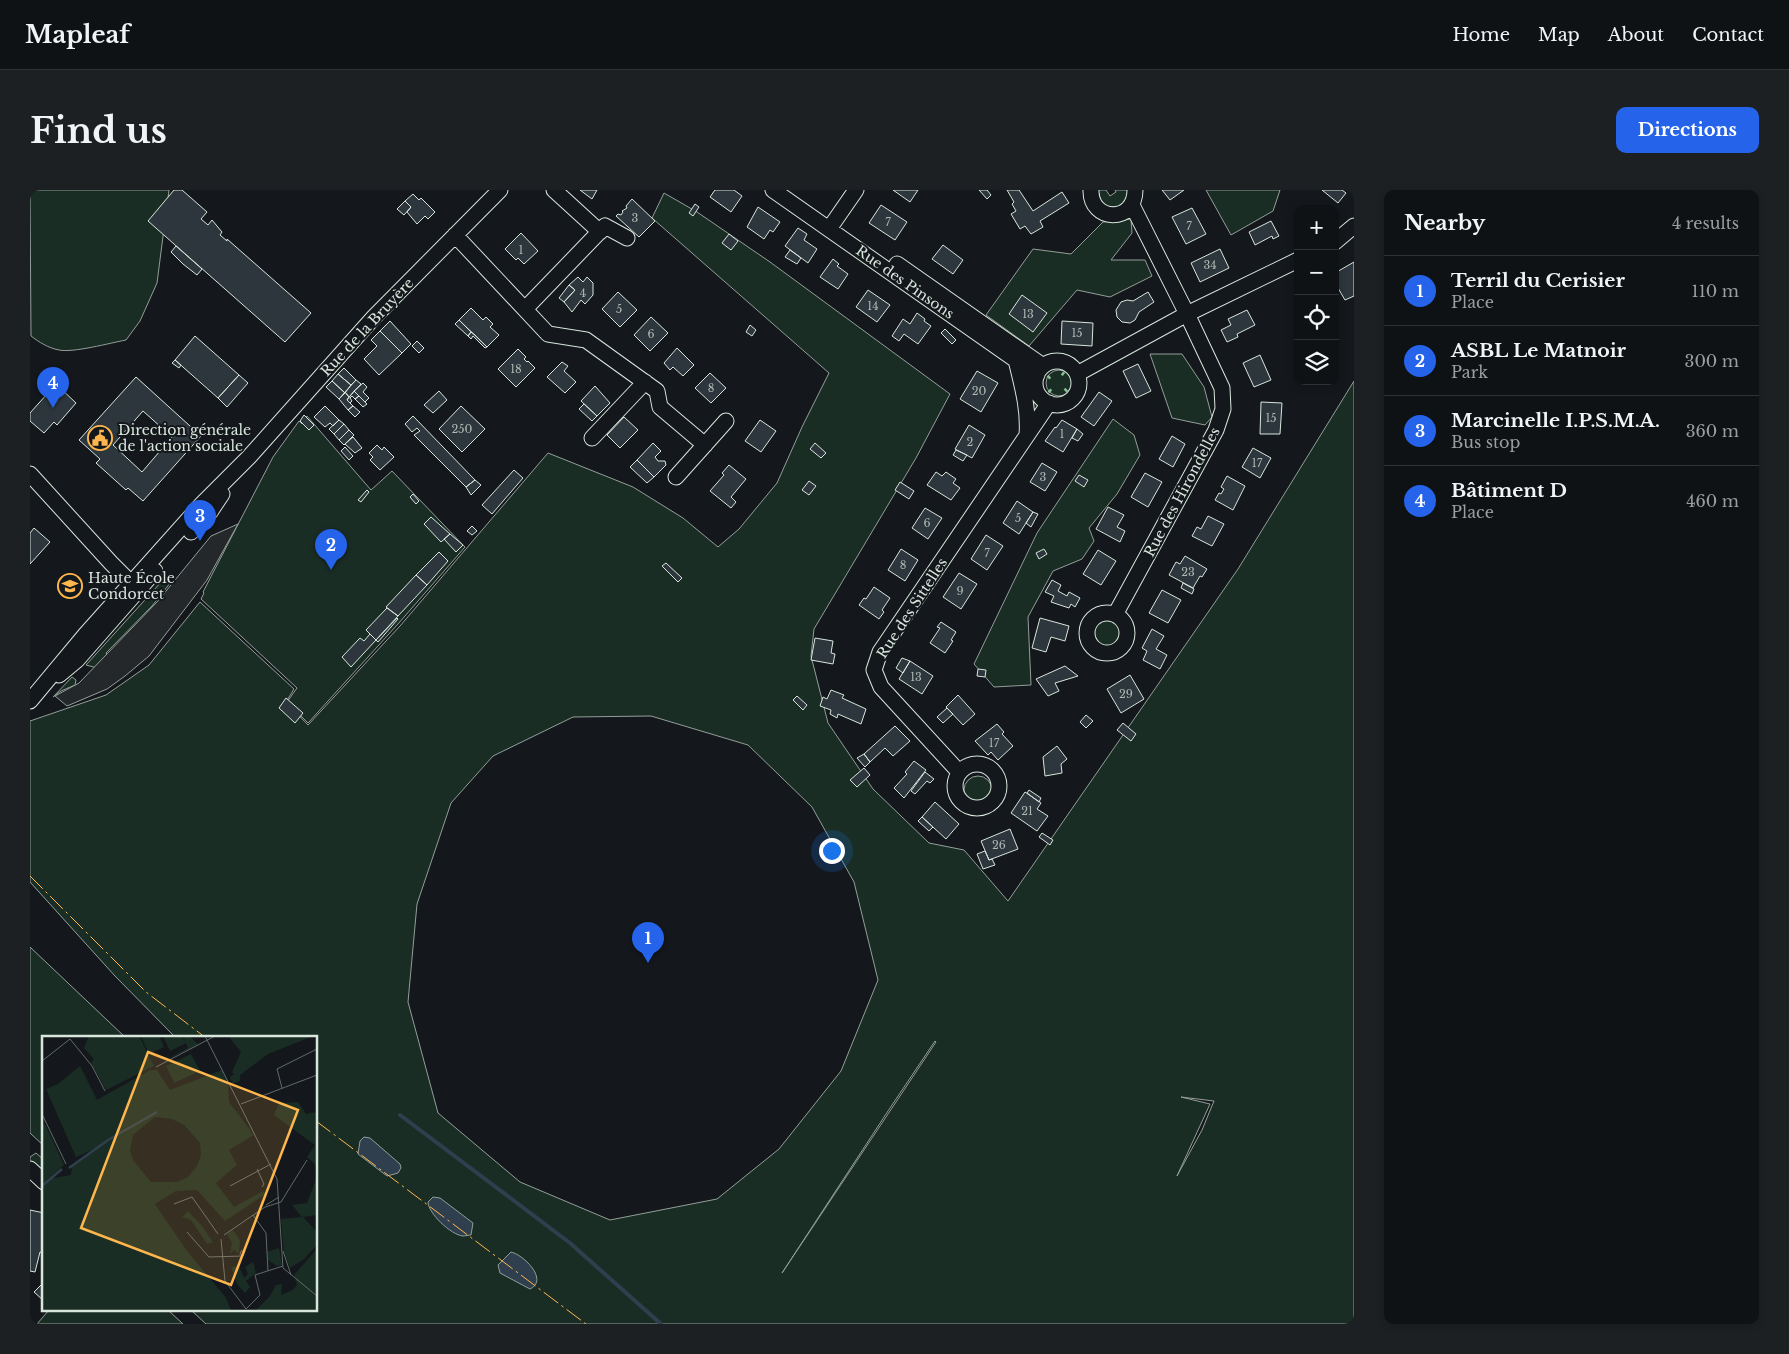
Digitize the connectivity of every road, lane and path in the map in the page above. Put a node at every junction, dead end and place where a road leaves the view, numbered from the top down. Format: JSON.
{"nodes":[{"id":1,"x":500,"y":190,"type":"edge"},
{"id":2,"x":554,"y":190,"type":"edge"},
{"id":3,"x":772,"y":190,"type":"edge"},
{"id":4,"x":790,"y":190,"type":"edge"},
{"id":5,"x":856,"y":190,"type":"edge"},
{"id":6,"x":1091,"y":190,"type":"edge"},
{"id":7,"x":1135,"y":190,"type":"edge"},
{"id":8,"x":1132,"y":206,"type":"junction"},
{"id":9,"x":832,"y":225,"type":"junction"},
{"id":10,"x":1354,"y":226,"type":"edge"},
{"id":11,"x":600,"y":232,"type":"junction"},
{"id":12,"x":455,"y":235,"type":"junction"},
{"id":13,"x":626,"y":238,"type":"dead end"},
{"id":14,"x":1339,"y":239,"type":"edge"},
{"id":15,"x":1294,"y":262,"type":"edge"},
{"id":16,"x":525,"y":309,"type":"junction"},
{"id":17,"x":1187,"y":314,"type":"junction"},
{"id":18,"x":1016,"y":360,"type":"junction"},
{"id":19,"x":1040,"y":370,"type":"junction"},
{"id":20,"x":1077,"y":374,"type":"junction"},
{"id":21,"x":645,"y":382,"type":"junction"},
{"id":22,"x":1049,"y":403,"type":"junction"},
{"id":23,"x":726,"y":421,"type":"dead end"},
{"id":24,"x":1027,"y":436,"type":"junction"},
{"id":25,"x":592,"y":438,"type":"dead end"},
{"id":26,"x":705,"y":445,"type":"junction"},
{"id":27,"x":30,"y":474,"type":"edge"},
{"id":28,"x":676,"y":477,"type":"dead end"},
{"id":29,"x":135,"y":587,"type":"junction"},
{"id":30,"x":1116,"y":614,"type":"dead end"},
{"id":31,"x":30,"y":701,"type":"edge"},
{"id":32,"x":960,"y":772,"type":"dead end"},
{"id":33,"x":30,"y":1169,"type":"edge"},
{"id":34,"x":42,"y":1180,"type":"edge"}],
"edges":[{"from":1,"to":12,"type":"street","name":"Rue de la Bruyère"},
{"from":2,"to":11,"type":"street"},
{"from":3,"to":9,"type":"street","name":"Rue des Pinsons"},
{"from":4,"to":9,"type":"street","name":"Rue des Pinsons"},
{"from":5,"to":9,"type":"street"},
{"from":6,"to":8,"type":"street"},
{"from":7,"to":8,"type":"street"},
{"from":8,"to":17,"type":"street","name":"Rue des Hirondelles"},
{"from":9,"to":18,"type":"street","name":"Rue des Pinsons"},
{"from":9,"to":19,"type":"street","name":"Rue des Pinsons"},
{"from":10,"to":14,"type":"street"},
{"from":11,"to":13,"type":"street"},
{"from":11,"to":16,"type":"street"},
{"from":12,"to":16,"type":"street"},
{"from":12,"to":29,"type":"street","name":"Rue de la Bruyère"},
{"from":15,"to":17,"type":"street"},
{"from":16,"to":21,"type":"street"},
{"from":17,"to":20,"type":"street"},
{"from":17,"to":30,"type":"street","name":"Rue des Hirondelles"},
{"from":18,"to":19,"type":"street","name":"Rue des Pinsons"},
{"from":18,"to":24,"type":"street"},
{"from":19,"to":20,"type":"street"},
{"from":19,"to":22,"type":"street"},
{"from":20,"to":22,"type":"street"},
{"from":21,"to":25,"type":"street"},
{"from":21,"to":26,"type":"street"},
{"from":22,"to":24,"type":"street","name":"Rue des Sittelles"},
{"from":23,"to":26,"type":"street"},
{"from":24,"to":32,"type":"street","name":"Rue des Sittelles"},
{"from":26,"to":28,"type":"street"},
{"from":27,"to":29,"type":"street"},
{"from":29,"to":31,"type":"street","name":"Rue de la Bruyère"},
{"from":33,"to":34,"type":"street"}]}
